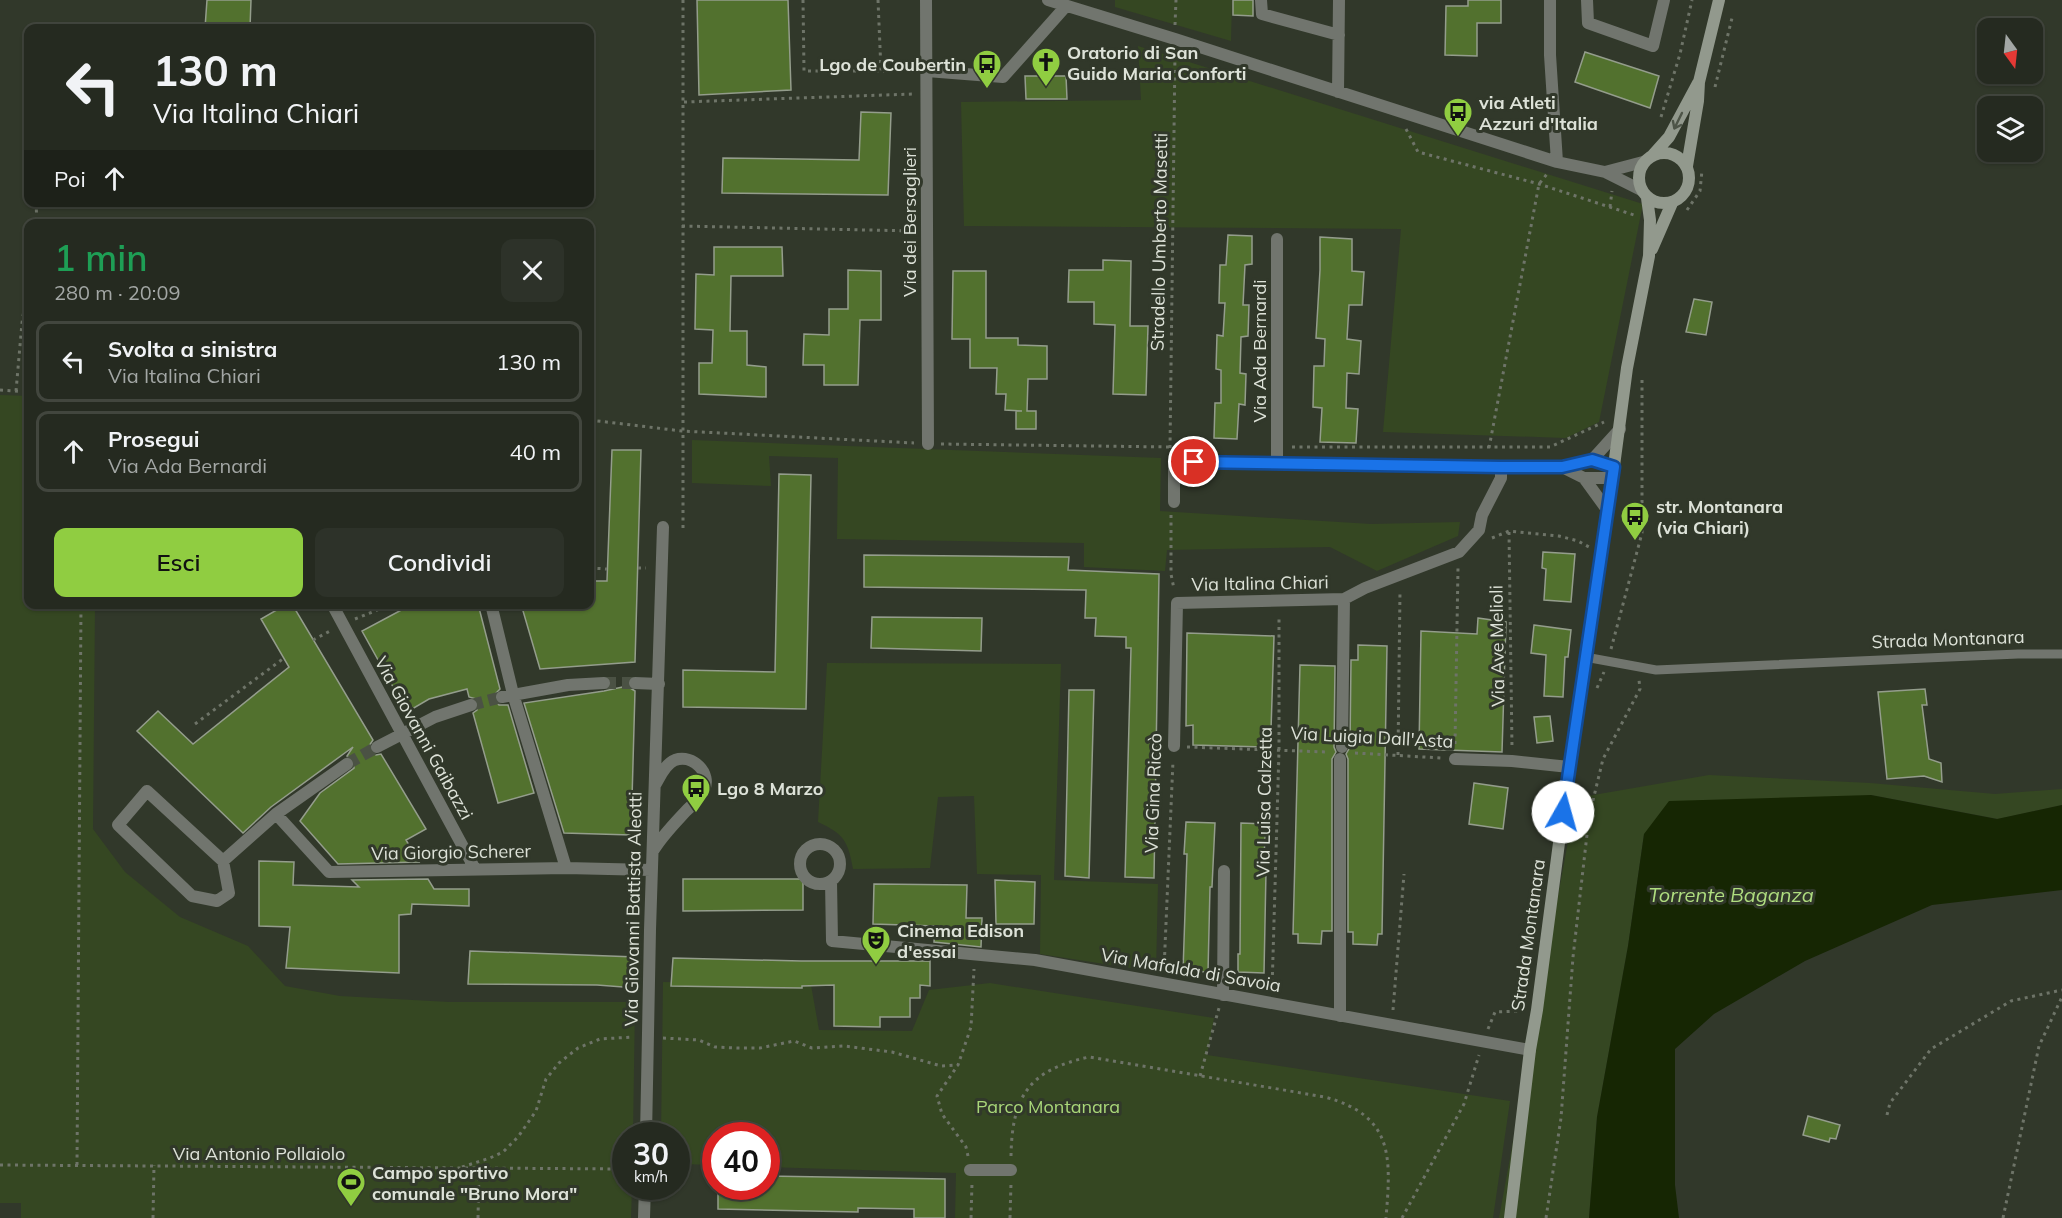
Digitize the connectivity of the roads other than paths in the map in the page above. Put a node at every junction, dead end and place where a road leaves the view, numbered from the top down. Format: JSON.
{"nodes":[{"id":1,"x":926,"y":0,"type":"edge"},
{"id":2,"x":1048,"y":0,"type":"edge"},
{"id":3,"x":1261,"y":0,"type":"edge"},
{"id":4,"x":1339,"y":0,"type":"edge"},
{"id":5,"x":1550,"y":0,"type":"edge"},
{"id":6,"x":1587,"y":0,"type":"edge"},
{"id":7,"x":1664,"y":0,"type":"edge"},
{"id":8,"x":1719,"y":0,"type":"edge"},
{"id":9,"x":1066,"y":6,"type":"junction"},
{"id":10,"x":1339,"y":35,"type":"junction"},
{"id":11,"x":927,"y":71,"type":"junction"},
{"id":12,"x":1699,"y":82,"type":"junction"},
{"id":13,"x":1338,"y":92,"type":"junction"},
{"id":14,"x":1647,"y":159,"type":"junction"},
{"id":15,"x":1557,"y":162,"type":"junction"},
{"id":16,"x":1687,"y":165,"type":"junction"},
{"id":17,"x":1609,"y":174,"type":"junction"},
{"id":18,"x":1644,"y":194,"type":"junction"},
{"id":19,"x":1672,"y":203,"type":"junction"},
{"id":20,"x":1277,"y":239,"type":"dead end"},
{"id":21,"x":1649,"y":256,"type":"junction"},
{"id":22,"x":1620,"y":429,"type":"junction"},
{"id":23,"x":928,"y":444,"type":"dead end"},
{"id":24,"x":1592,"y":460,"type":"junction"},
{"id":25,"x":1277,"y":464,"type":"junction"},
{"id":26,"x":1501,"y":467,"type":"junction"},
{"id":27,"x":1562,"y":467,"type":"junction"},
{"id":28,"x":1613,"y":472,"type":"junction"},
{"id":29,"x":1584,"y":478,"type":"junction"},
{"id":30,"x":1173,"y":508,"type":"road end"},
{"id":31,"x":1608,"y":511,"type":"junction"},
{"id":32,"x":663,"y":527,"type":"dead end"},
{"id":33,"x":1344,"y":599,"type":"junction"},
{"id":34,"x":1176,"y":603,"type":"joint"},
{"id":35,"x":334,"y":609,"type":"edge"},
{"id":36,"x":492,"y":609,"type":"edge"},
{"id":37,"x":2062,"y":654,"type":"edge"},
{"id":38,"x":1585,"y":657,"type":"junction"},
{"id":39,"x":604,"y":683,"type":"tunnel mouth"},
{"id":40,"x":635,"y":683,"type":"tunnel mouth"},
{"id":41,"x":659,"y":684,"type":"junction"},
{"id":42,"x":508,"y":695,"type":"junction"},
{"id":43,"x":471,"y":705,"type":"tunnel mouth"},
{"id":44,"x":403,"y":734,"type":"junction"},
{"id":45,"x":1174,"y":746,"type":"road end"},
{"id":46,"x":377,"y":747,"type":"tunnel mouth"},
{"id":47,"x":1455,"y":759,"type":"road end"},
{"id":48,"x":347,"y":764,"type":"tunnel mouth"},
{"id":49,"x":1569,"y":768,"type":"junction"},
{"id":50,"x":654,"y":786,"type":"junction"},
{"id":51,"x":276,"y":814,"type":"junction"},
{"id":52,"x":652,"y":853,"type":"junction"},
{"id":53,"x":223,"y":861,"type":"junction"},
{"id":54,"x":566,"y":868,"type":"junction"},
{"id":55,"x":475,"y":869,"type":"junction"},
{"id":56,"x":651,"y":870,"type":"junction"},
{"id":57,"x":1224,"y":871,"type":"dead end"},
{"id":58,"x":831,"y":881,"type":"dead end"},
{"id":59,"x":1223,"y":995,"type":"junction"},
{"id":60,"x":1340,"y":1016,"type":"junction"},
{"id":61,"x":1530,"y":1050,"type":"junction"},
{"id":62,"x":646,"y":1122,"type":"edge"},
{"id":63,"x":970,"y":1170,"type":"road end"},
{"id":64,"x":1011,"y":1170,"type":"road end"},
{"id":65,"x":645,"y":1200,"type":"edge"},
{"id":66,"x":644,"y":1218,"type":"edge"},
{"id":67,"x":1510,"y":1218,"type":"edge"}],
"edges":[{"from":1,"to":11,"type":"street","name":"Via dei Bersaglieri"},
{"from":2,"to":9,"type":"street"},
{"from":3,"to":10,"type":"street"},
{"from":4,"to":10,"type":"street"},
{"from":5,"to":15,"type":"street"},
{"from":6,"to":7,"type":"street"},
{"from":8,"to":12,"type":"street"},
{"from":9,"to":11,"type":"street"},
{"from":9,"to":13,"type":"street"},
{"from":10,"to":13,"type":"street"},
{"from":11,"to":23,"type":"street","name":"Via dei Bersaglieri"},
{"from":12,"to":14,"type":"street","one_way":true},
{"from":12,"to":16,"type":"street"},
{"from":13,"to":15,"type":"street"},
{"from":14,"to":16,"type":"street"},
{"from":14,"to":17,"type":"street"},
{"from":14,"to":18,"type":"street"},
{"from":15,"to":17,"type":"street"},
{"from":16,"to":19,"type":"street"},
{"from":17,"to":18,"type":"street"},
{"from":18,"to":19,"type":"street"},
{"from":18,"to":21,"type":"street","name":"Strada Montanara"},
{"from":19,"to":21,"type":"street","name":"Strada Montanara"},
{"from":20,"to":25,"type":"street","name":"Via Ada Bernardi"},
{"from":21,"to":22,"type":"street","name":"Strada Montanara"},
{"from":22,"to":24,"type":"street"},
{"from":22,"to":28,"type":"street","name":"Strada Montanara"},
{"from":24,"to":27,"type":"street"},
{"from":24,"to":28,"type":"street"},
{"from":25,"to":26,"type":"street"},
{"from":25,"to":30,"type":"street"},
{"from":26,"to":27,"type":"street"},
{"from":26,"to":33,"type":"street","name":"Via Italina Chiari"},
{"from":27,"to":29,"type":"street"},
{"from":28,"to":29,"type":"street"},
{"from":28,"to":31,"type":"street","name":"Strada Montanara"},
{"from":29,"to":31,"type":"street"},
{"from":31,"to":38,"type":"street","name":"Strada Montanara"},
{"from":32,"to":41,"type":"street","name":"Via Giovanni Battista Aleotti"},
{"from":33,"to":34,"type":"street","name":"Via Italina Chiari"},
{"from":33,"to":60,"type":"street","name":"Via Italina Chiari"},
{"from":34,"to":45,"type":"street","name":"Via Gina Riccò"},
{"from":35,"to":44,"type":"street","name":"Via Giovanni Gaibazzi"},
{"from":36,"to":42,"type":"street"},
{"from":37,"to":38,"type":"lane","name":"Strada Montanara"},
{"from":38,"to":49,"type":"street","name":"Strada Montanara"},
{"from":39,"to":42,"type":"street"},
{"from":40,"to":41,"type":"street"},
{"from":41,"to":50,"type":"street","name":"Via Giovanni Battista Aleotti"},
{"from":42,"to":54,"type":"street"},
{"from":43,"to":44,"type":"street"},
{"from":44,"to":46,"type":"street"},
{"from":44,"to":55,"type":"street","name":"Via Giovanni Gaibazzi"},
{"from":47,"to":49,"type":"street","name":"Via Luigia Dall'Asta"},
{"from":48,"to":51,"type":"street"},
{"from":49,"to":61,"type":"street","name":"Strada Montanara"},
{"from":50,"to":52,"type":"street","name":"Via Giovanni Battista Aleotti"},
{"from":50,"to":52,"type":"street"},
{"from":51,"to":53,"type":"street"},
{"from":51,"to":55,"type":"street","name":"Via Giorgio Scherer"},
{"from":52,"to":56,"type":"street","name":"Via Giovanni Battista Aleotti"},
{"from":53,"to":53,"type":"street"},
{"from":54,"to":55,"type":"street","name":"Via Giorgio Scherer"},
{"from":54,"to":56,"type":"street","name":"Via Giorgio Scherer"},
{"from":56,"to":62,"type":"street","name":"Via Giovanni Battista Aleotti"},
{"from":57,"to":59,"type":"street"},
{"from":58,"to":59,"type":"street","name":"Via Mafalda di Savoia"},
{"from":59,"to":60,"type":"street","name":"Via Mafalda di Savoia"},
{"from":60,"to":61,"type":"street","name":"Via Mafalda di Savoia"},
{"from":61,"to":67,"type":"street","name":"Strada Montanara"},
{"from":63,"to":64,"type":"street"},
{"from":65,"to":66,"type":"street"}]}
